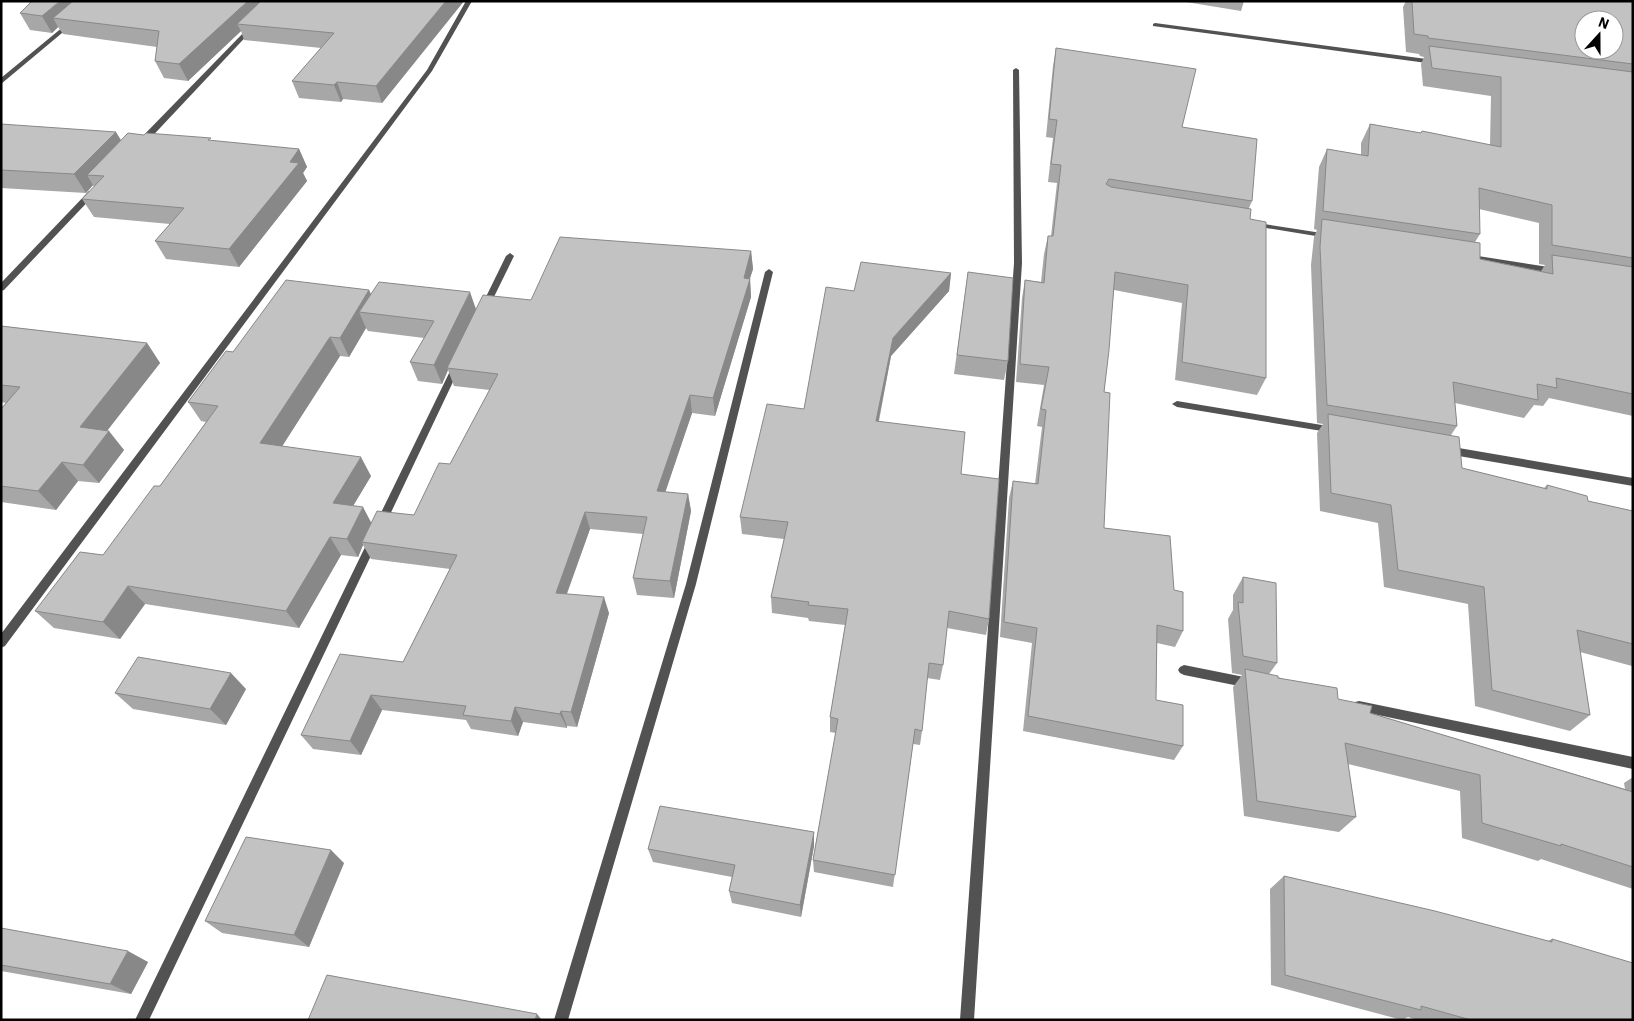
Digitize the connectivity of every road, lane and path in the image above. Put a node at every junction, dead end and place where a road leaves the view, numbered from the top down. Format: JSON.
{"nodes":[{"id":1,"x":469,"y":1,"type":"edge"},
{"id":2,"x":76,"y":19,"type":"edge"},
{"id":3,"x":261,"y":19,"type":"edge"},
{"id":4,"x":1155,"y":25,"type":"dead end"},
{"id":5,"x":1438,"y":62,"type":"edge"},
{"id":6,"x":1016,"y":70,"type":"dead end"},
{"id":7,"x":1,"y":82,"type":"edge"},
{"id":8,"x":132,"y":151,"type":"edge"},
{"id":9,"x":98,"y":187,"type":"edge"},
{"id":10,"x":1243,"y":222,"type":"edge"},
{"id":11,"x":1341,"y":238,"type":"edge"},
{"id":12,"x":510,"y":256,"type":"dead end"},
{"id":13,"x":1467,"y":258,"type":"edge"},
{"id":14,"x":769,"y":272,"type":"dead end"},
{"id":15,"x":1565,"y":273,"type":"edge"},
{"id":16,"x":1,"y":288,"type":"edge"},
{"id":17,"x":480,"y":318,"type":"edge"},
{"id":18,"x":462,"y":354,"type":"edge"},
{"id":19,"x":1177,"y":404,"type":"dead end"},
{"id":20,"x":1342,"y":432,"type":"edge"},
{"id":21,"x":1439,"y":448,"type":"edge"},
{"id":22,"x":1633,"y":482,"type":"edge"},
{"id":23,"x":1,"y":643,"type":"edge"},
{"id":24,"x":1184,"y":670,"type":"dead end"},
{"id":25,"x":1262,"y":686,"type":"edge"},
{"id":26,"x":1350,"y":704,"type":"edge"},
{"id":27,"x":1633,"y":763,"type":"edge"},
{"id":28,"x":142,"y":1020,"type":"edge"},
{"id":29,"x":561,"y":1020,"type":"edge"},
{"id":30,"x":967,"y":1020,"type":"edge"}],
"edges":[{"from":1,"to":23,"type":"street"},
{"from":2,"to":7,"type":"street"},
{"from":3,"to":8,"type":"street"},
{"from":4,"to":5,"type":"street"},
{"from":6,"to":30,"type":"street"},
{"from":9,"to":16,"type":"street"},
{"from":10,"to":11,"type":"street"},
{"from":12,"to":17,"type":"street"},
{"from":13,"to":15,"type":"street"},
{"from":14,"to":29,"type":"street"},
{"from":18,"to":28,"type":"street"},
{"from":19,"to":20,"type":"street"},
{"from":21,"to":22,"type":"street"},
{"from":24,"to":25,"type":"street"},
{"from":26,"to":27,"type":"street"}]}
